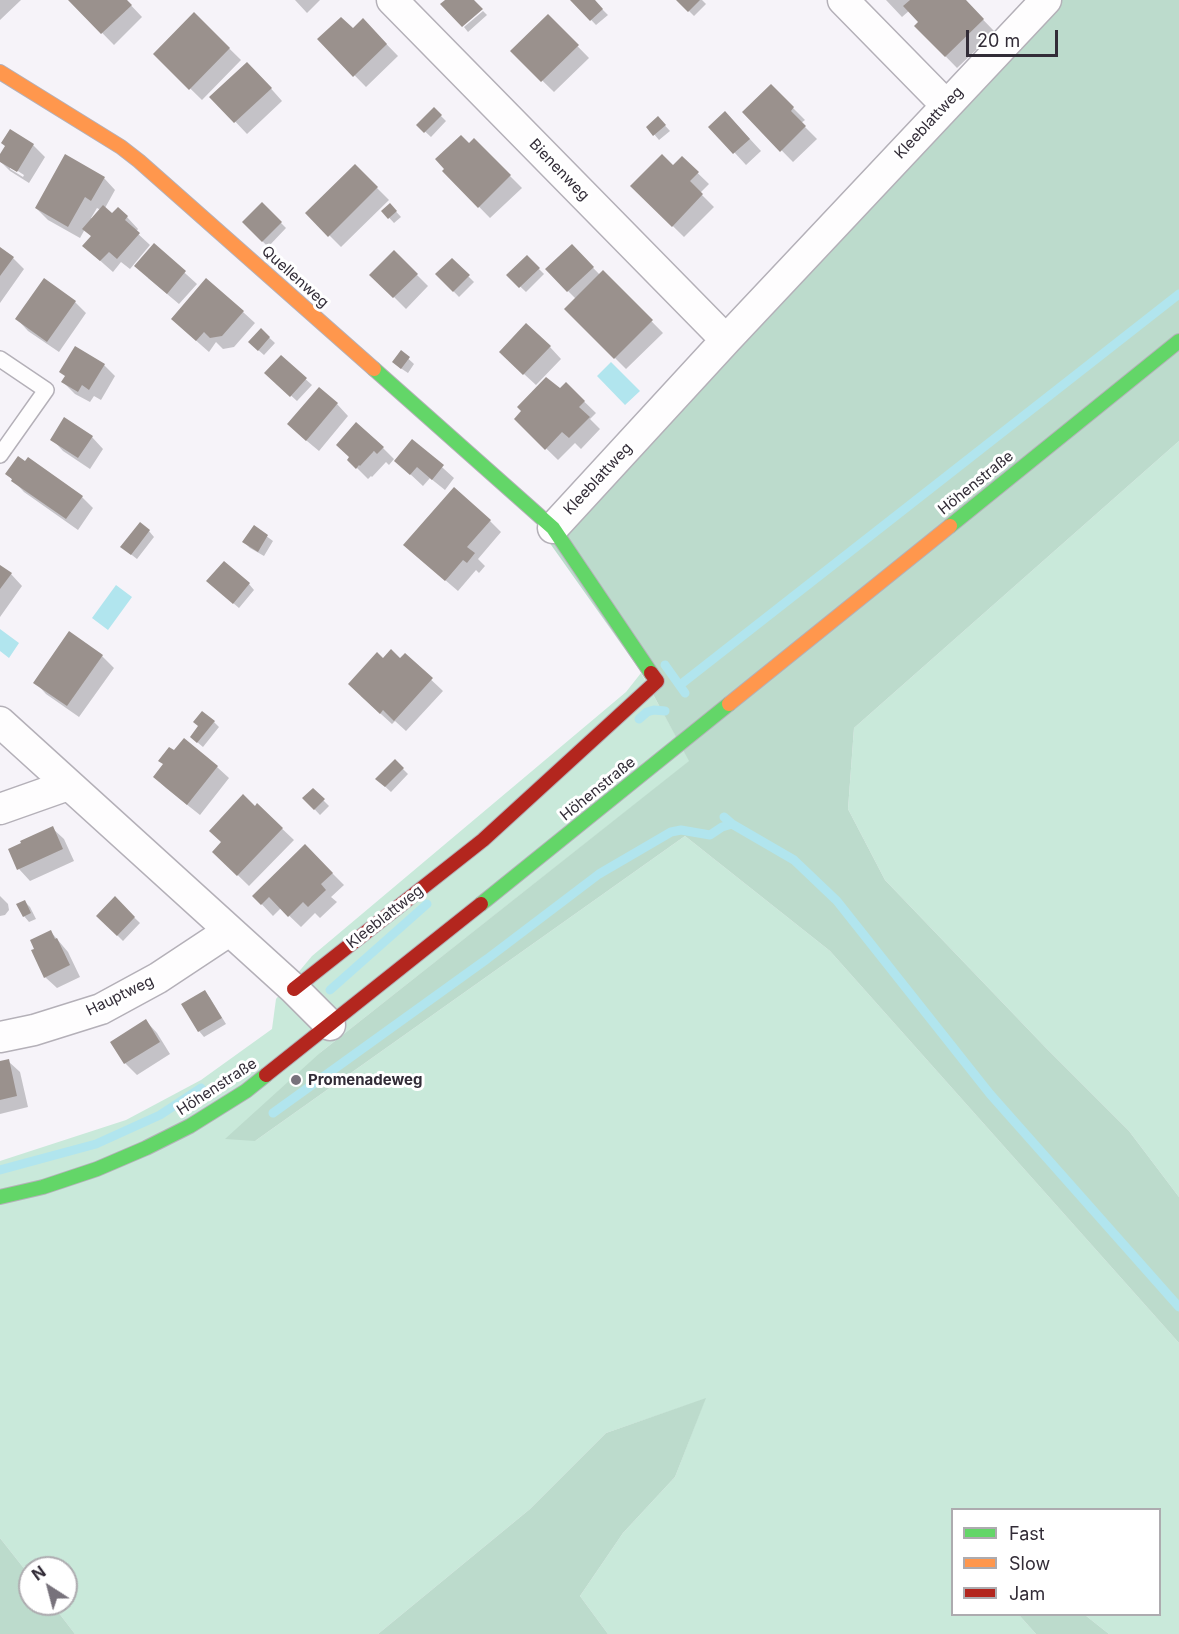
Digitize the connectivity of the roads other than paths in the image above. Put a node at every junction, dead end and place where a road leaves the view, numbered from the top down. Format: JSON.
{"nodes":[{"id":1,"x":392,"y":0,"type":"edge"},
{"id":2,"x":843,"y":0,"type":"edge"},
{"id":3,"x":1046,"y":0,"type":"edge"},
{"id":4,"x":0,"y":72,"type":"edge"},
{"id":5,"x":946,"y":105,"type":"junction"},
{"id":6,"x":726,"y":340,"type":"junction"},
{"id":7,"x":1179,"y":340,"type":"edge"},
{"id":8,"x":0,"y":359,"type":"edge"},
{"id":9,"x":0,"y":455,"type":"edge"},
{"id":10,"x":553,"y":528,"type":"junction"},
{"id":11,"x":0,"y":722,"type":"edge"},
{"id":12,"x":68,"y":785,"type":"junction"},
{"id":13,"x":0,"y":809,"type":"edge"},
{"id":14,"x":229,"y":931,"type":"junction"},
{"id":15,"x":294,"y":989,"type":"junction"},
{"id":16,"x":330,"y":1025,"type":"junction"},
{"id":17,"x":0,"y":1037,"type":"edge"},
{"id":18,"x":0,"y":1197,"type":"edge"}],
"edges":[{"from":1,"to":6,"type":"street","name":"Bienenweg"},
{"from":2,"to":5,"type":"street"},
{"from":3,"to":5,"type":"street","name":"Kleeblattweg"},
{"from":4,"to":10,"type":"street","name":"Quellenweg"},
{"from":5,"to":6,"type":"street","name":"Kleeblattweg"},
{"from":6,"to":10,"type":"street","name":"Kleeblattweg"},
{"from":7,"to":16,"type":"street","name":"Höhenstraße"},
{"from":8,"to":9,"type":"lane"},
{"from":10,"to":15,"type":"street","name":"Kleeblattweg"},
{"from":11,"to":12,"type":"street"},
{"from":12,"to":13,"type":"street"},
{"from":12,"to":14,"type":"street"},
{"from":14,"to":15,"type":"street"},
{"from":14,"to":17,"type":"street","name":"Hauptweg"},
{"from":15,"to":16,"type":"street"},
{"from":16,"to":18,"type":"street","name":"Höhenstraße"}]}
